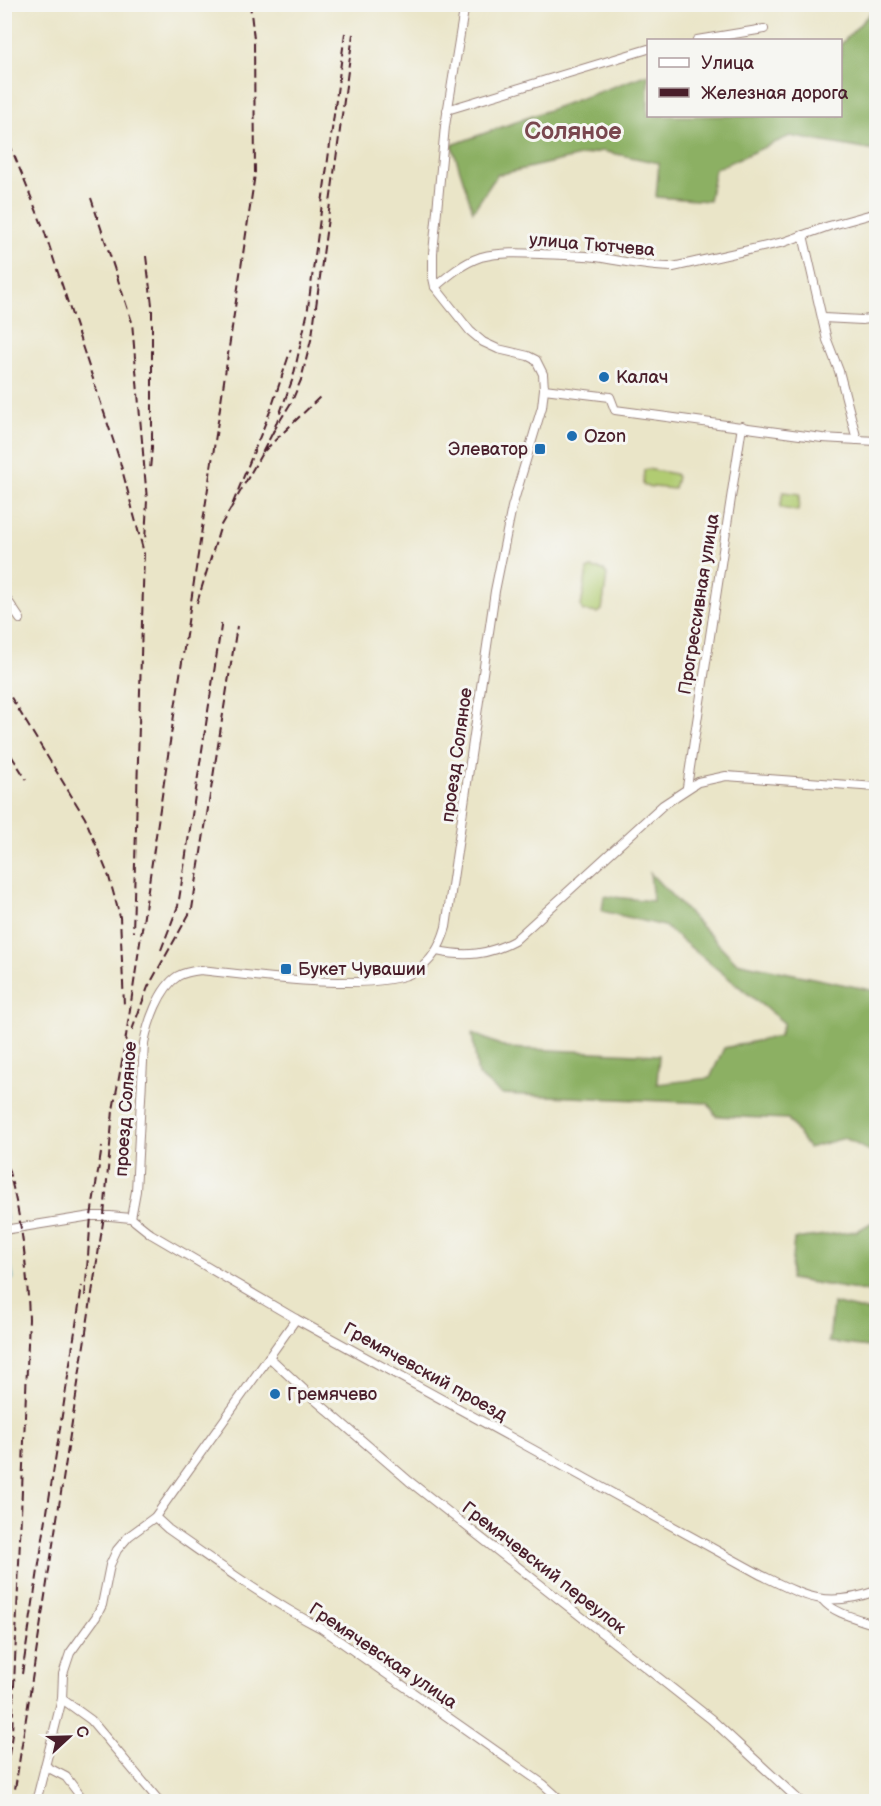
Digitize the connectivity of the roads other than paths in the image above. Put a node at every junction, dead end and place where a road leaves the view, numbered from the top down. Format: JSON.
{"nodes":[{"id":1,"x":465,"y":4,"type":"edge"},
{"id":2,"x":764,"y":29,"type":"dead end"},
{"id":3,"x":703,"y":39,"type":"edge"},
{"id":4,"x":647,"y":49,"type":"edge"},
{"id":5,"x":447,"y":110,"type":"junction"},
{"id":6,"x":876,"y":213,"type":"edge"},
{"id":7,"x":803,"y":235,"type":"junction"},
{"id":8,"x":435,"y":287,"type":"junction"},
{"id":9,"x":823,"y":318,"type":"junction"},
{"id":10,"x":876,"y":318,"type":"edge"},
{"id":11,"x":544,"y":388,"type":"junction"},
{"id":12,"x":742,"y":426,"type":"junction"},
{"id":13,"x":857,"y":440,"type":"junction"},
{"id":14,"x":876,"y":441,"type":"edge"},
{"id":15,"x":4,"y":595,"type":"edge"},
{"id":16,"x":20,"y":620,"type":"dead end"},
{"id":17,"x":876,"y":786,"type":"edge"},
{"id":18,"x":687,"y":787,"type":"junction"},
{"id":19,"x":437,"y":951,"type":"junction"},
{"id":20,"x":131,"y":1218,"type":"junction"},
{"id":21,"x":4,"y":1230,"type":"edge"},
{"id":22,"x":296,"y":1319,"type":"junction"},
{"id":23,"x":269,"y":1358,"type":"junction"},
{"id":24,"x":155,"y":1517,"type":"junction"},
{"id":25,"x":876,"y":1591,"type":"edge"},
{"id":26,"x":823,"y":1600,"type":"junction"},
{"id":27,"x":876,"y":1625,"type":"edge"},
{"id":28,"x":62,"y":1699,"type":"junction"},
{"id":29,"x":45,"y":1766,"type":"junction"},
{"id":30,"x":36,"y":1802,"type":"edge"},
{"id":31,"x":85,"y":1802,"type":"edge"},
{"id":32,"x":160,"y":1802,"type":"edge"},
{"id":33,"x":563,"y":1802,"type":"edge"},
{"id":34,"x":801,"y":1802,"type":"edge"}],
"edges":[{"from":1,"to":5,"type":"street"},
{"from":2,"to":3,"type":"street"},
{"from":4,"to":5,"type":"street"},
{"from":5,"to":8,"type":"street"},
{"from":6,"to":7,"type":"street","name":"улица Тютчева"},
{"from":7,"to":8,"type":"street","name":"улица Тютчева"},
{"from":7,"to":9,"type":"street"},
{"from":8,"to":11,"type":"street"},
{"from":9,"to":10,"type":"street"},
{"from":9,"to":13,"type":"street"},
{"from":11,"to":12,"type":"street"},
{"from":11,"to":19,"type":"street","name":"проезд Соляное"},
{"from":12,"to":13,"type":"street"},
{"from":12,"to":18,"type":"street","name":"Прогрессивная улица"},
{"from":13,"to":14,"type":"street"},
{"from":15,"to":16,"type":"street"},
{"from":17,"to":18,"type":"street"},
{"from":18,"to":19,"type":"street"},
{"from":19,"to":20,"type":"street","name":"проезд Соляное"},
{"from":20,"to":21,"type":"street"},
{"from":20,"to":22,"type":"street","name":"Гремячевский проезд"},
{"from":22,"to":23,"type":"street"},
{"from":22,"to":26,"type":"street","name":"Гремячевский проезд"},
{"from":23,"to":24,"type":"street"},
{"from":23,"to":34,"type":"street","name":"Гремячевский переулок"},
{"from":24,"to":28,"type":"street"},
{"from":24,"to":33,"type":"street","name":"Гремячевская улица"},
{"from":25,"to":26,"type":"street"},
{"from":26,"to":27,"type":"street"},
{"from":28,"to":29,"type":"street"},
{"from":28,"to":32,"type":"street"},
{"from":29,"to":30,"type":"street"},
{"from":29,"to":31,"type":"street"}]}
